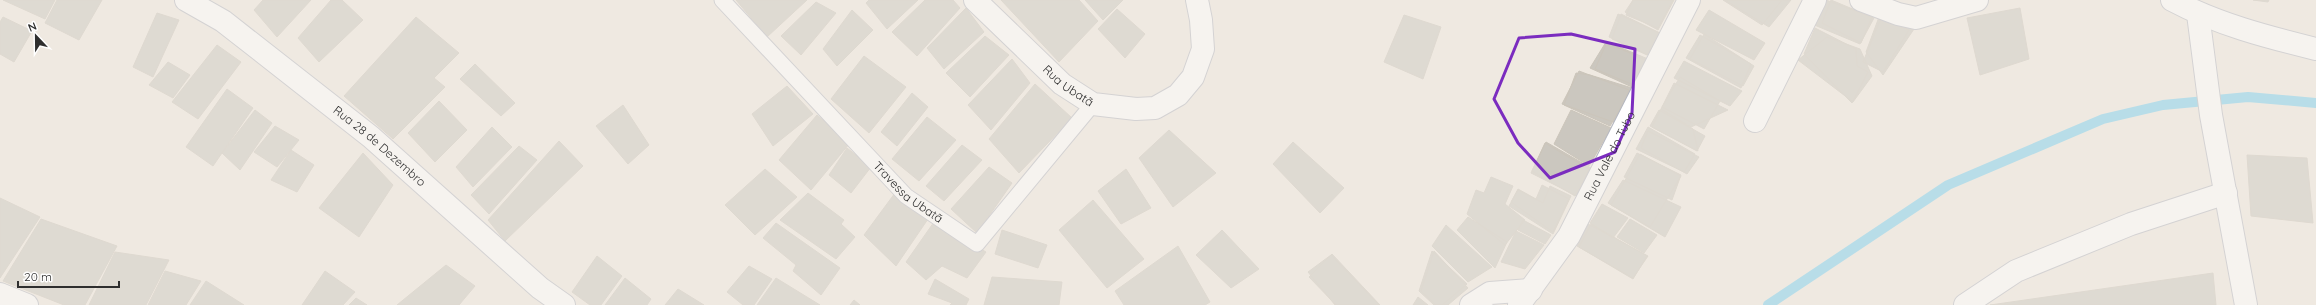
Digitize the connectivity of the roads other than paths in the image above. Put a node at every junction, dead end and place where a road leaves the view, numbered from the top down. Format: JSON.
{"nodes":[{"id":1,"x":186,"y":0,"type":"edge"},
{"id":2,"x":722,"y":0,"type":"edge"},
{"id":3,"x":975,"y":0,"type":"edge"},
{"id":4,"x":1197,"y":0,"type":"edge"},
{"id":5,"x":1689,"y":0,"type":"edge"},
{"id":6,"x":1815,"y":0,"type":"edge"},
{"id":7,"x":1861,"y":0,"type":"edge"},
{"id":8,"x":1977,"y":0,"type":"edge"},
{"id":9,"x":2172,"y":0,"type":"edge"},
{"id":10,"x":2198,"y":14,"type":"junction"},
{"id":11,"x":2316,"y":49,"type":"edge"},
{"id":12,"x":1093,"y":104,"type":"junction"},
{"id":13,"x":1755,"y":121,"type":"dead end"},
{"id":14,"x":2226,"y":193,"type":"junction"},
{"id":15,"x":0,"y":294,"type":"edge"},
{"id":16,"x":1525,"y":298,"type":"edge"},
{"id":17,"x":27,"y":305,"type":"edge"},
{"id":18,"x":564,"y":305,"type":"edge"},
{"id":19,"x":1470,"y":305,"type":"edge"},
{"id":20,"x":1966,"y":305,"type":"edge"},
{"id":21,"x":2246,"y":305,"type":"edge"}],
"edges":[{"from":1,"to":18,"type":"street","name":"Rua 28 de Dezembro"},
{"from":2,"to":12,"type":"lane","name":"Travessa Ubatã"},
{"from":3,"to":12,"type":"street","name":"Rua Ubatã"},
{"from":4,"to":12,"type":"street","name":"Rua Ubatã"},
{"from":5,"to":16,"type":"street","name":"Rua Vale do Tubo"},
{"from":6,"to":13,"type":"street"},
{"from":7,"to":8,"type":"street"},
{"from":9,"to":10,"type":"street"},
{"from":10,"to":11,"type":"street"},
{"from":10,"to":14,"type":"street"},
{"from":14,"to":20,"type":"street"},
{"from":14,"to":21,"type":"street"},
{"from":15,"to":17,"type":"street"},
{"from":16,"to":19,"type":"street"}]}
